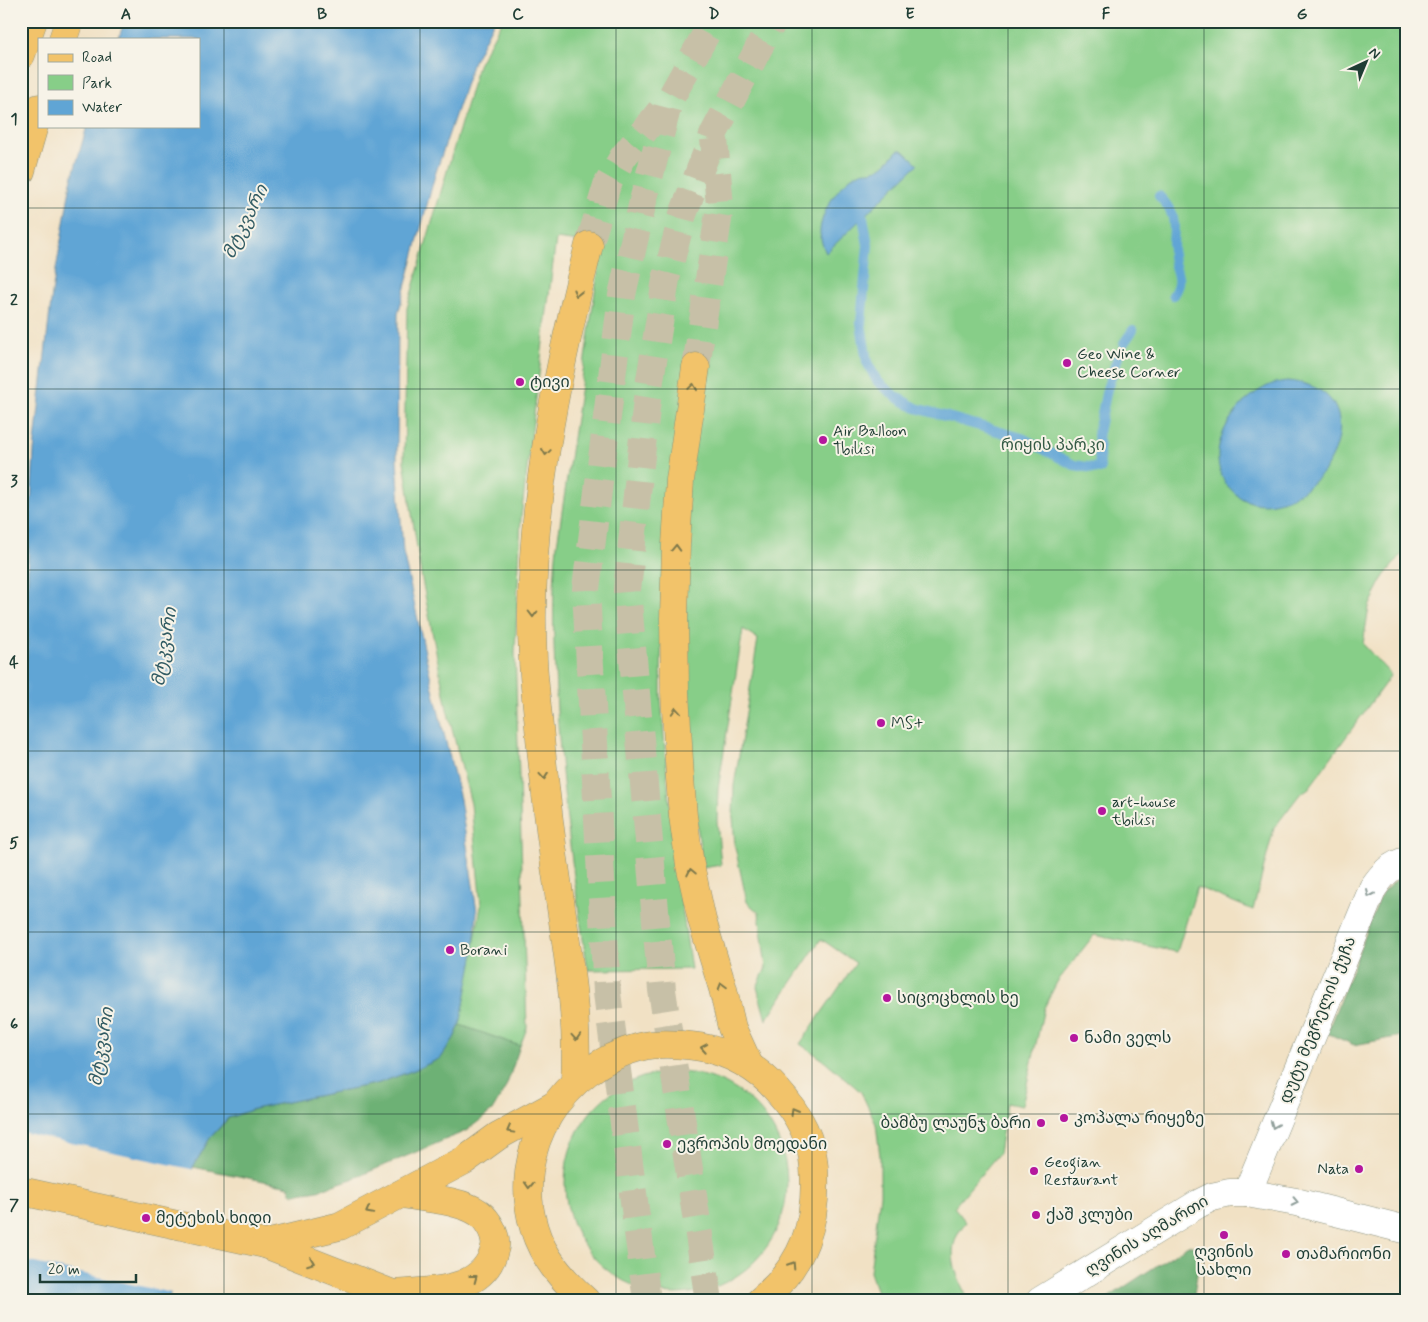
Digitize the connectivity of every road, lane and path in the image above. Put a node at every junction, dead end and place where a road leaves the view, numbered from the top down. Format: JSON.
{"nodes":[{"id":1,"x":33,"y":21,"type":"edge"},
{"id":2,"x":69,"y":21,"type":"edge"},
{"id":3,"x":63,"y":38,"type":"edge"},
{"id":4,"x":21,"y":55,"type":"edge"},
{"id":5,"x":38,"y":112,"type":"edge"},
{"id":6,"x":21,"y":171,"type":"edge"},
{"id":7,"x":589,"y":245,"type":"tunnel mouth"},
{"id":8,"x":696,"y":367,"type":"tunnel mouth"},
{"id":9,"x":1407,"y":861,"type":"edge"},
{"id":10,"x":749,"y":1065,"type":"junction"},
{"id":11,"x":575,"y":1080,"type":"junction"},
{"id":12,"x":552,"y":1106,"type":"junction"},
{"id":13,"x":21,"y":1191,"type":"edge"},
{"id":14,"x":1247,"y":1193,"type":"junction"},
{"id":15,"x":401,"y":1194,"type":"junction"},
{"id":16,"x":1407,"y":1230,"type":"edge"},
{"id":17,"x":265,"y":1244,"type":"junction"},
{"id":18,"x":404,"y":1298,"type":"edge"},
{"id":19,"x":586,"y":1301,"type":"edge"},
{"id":20,"x":760,"y":1301,"type":"edge"},
{"id":21,"x":1040,"y":1301,"type":"edge"}],
"edges":[{"from":1,"to":4,"type":"main road"},
{"from":2,"to":3,"type":"main road"},
{"from":5,"to":6,"type":"main road"},
{"from":7,"to":11,"type":"main road","one_way":true},
{"from":10,"to":8,"type":"main road","one_way":true},
{"from":9,"to":14,"type":"street","name":"დუტუ მეგრელის ქუჩა","one_way":true},
{"from":10,"to":11,"type":"main road","one_way":true},
{"from":20,"to":10,"type":"main road","one_way":true},
{"from":11,"to":12,"type":"main road"},
{"from":12,"to":15,"type":"main road","one_way":true},
{"from":12,"to":19,"type":"main road","one_way":true},
{"from":13,"to":17,"type":"main road"},
{"from":14,"to":16,"type":"street","name":"ღვინის აღმართი","one_way":true},
{"from":14,"to":21,"type":"street","name":"ღვინის აღმართი"},
{"from":15,"to":17,"type":"main road","one_way":true},
{"from":18,"to":15,"type":"main road","one_way":true},
{"from":17,"to":18,"type":"main road","one_way":true}]}
